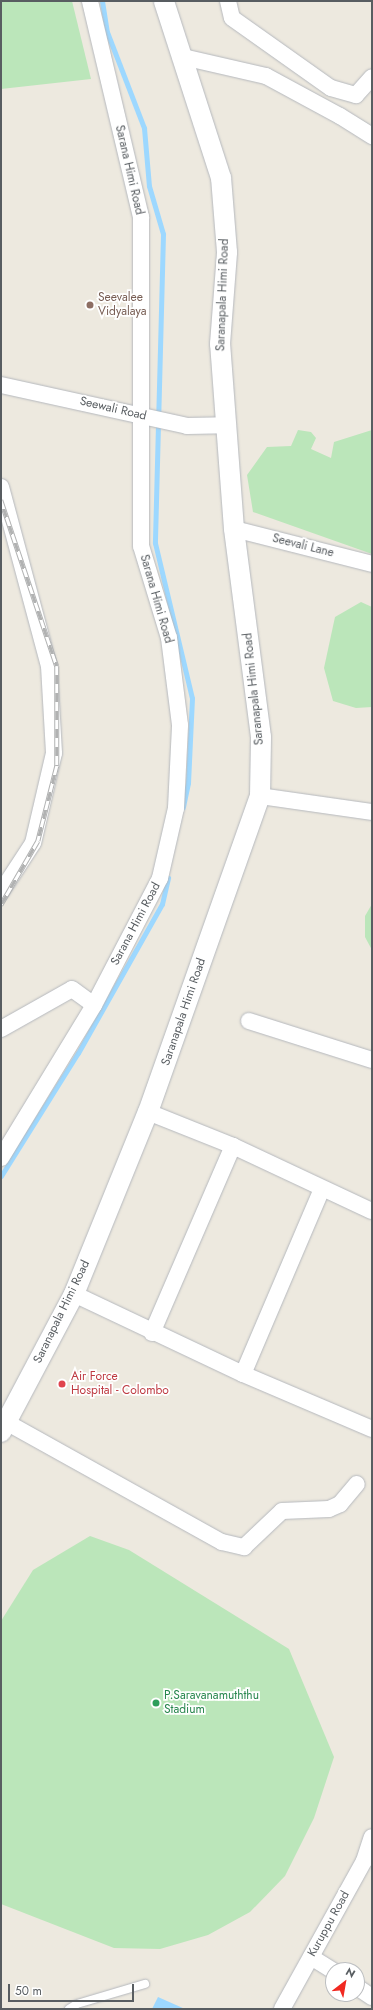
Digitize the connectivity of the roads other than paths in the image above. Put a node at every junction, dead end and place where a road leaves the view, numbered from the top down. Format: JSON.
{"nodes":[{"id":1,"x":90,"y":1,"type":"edge"},
{"id":2,"x":164,"y":1,"type":"edge"},
{"id":3,"x":228,"y":1,"type":"edge"},
{"id":4,"x":182,"y":57,"type":"junction"},
{"id":5,"x":372,"y":77,"type":"edge"},
{"id":6,"x":372,"y":136,"type":"edge"},
{"id":7,"x":1,"y":385,"type":"edge"},
{"id":8,"x":145,"y":416,"type":"junction"},
{"id":9,"x":226,"y":425,"type":"junction"},
{"id":10,"x":1,"y":487,"type":"edge"},
{"id":11,"x":234,"y":529,"type":"junction"},
{"id":12,"x":372,"y":564,"type":"edge"},
{"id":13,"x":260,"y":796,"type":"junction"},
{"id":14,"x":372,"y":812,"type":"edge"},
{"id":15,"x":1,"y":892,"type":"edge"},
{"id":16,"x":94,"y":1005,"type":"junction"},
{"id":17,"x":249,"y":1021,"type":"dead end"},
{"id":18,"x":1,"y":1029,"type":"edge"},
{"id":19,"x":372,"y":1060,"type":"edge"},
{"id":20,"x":148,"y":1112,"type":"junction"},
{"id":21,"x":234,"y":1146,"type":"junction"},
{"id":22,"x":1,"y":1158,"type":"edge"},
{"id":23,"x":322,"y":1189,"type":"junction"},
{"id":24,"x":372,"y":1211,"type":"edge"},
{"id":25,"x":74,"y":1294,"type":"junction"},
{"id":26,"x":152,"y":1333,"type":"junction"},
{"id":27,"x":243,"y":1374,"type":"junction"},
{"id":28,"x":4,"y":1427,"type":"edge"},
{"id":29,"x":372,"y":1429,"type":"edge"},
{"id":30,"x":357,"y":1484,"type":"dead end"},
{"id":31,"x":372,"y":1837,"type":"edge"},
{"id":32,"x":311,"y":1957,"type":"junction"},
{"id":33,"x":325,"y":1966,"type":"edge"},
{"id":34,"x":145,"y":1984,"type":"dead end"},
{"id":35,"x":77,"y":2004,"type":"junction"},
{"id":36,"x":69,"y":2009,"type":"edge"},
{"id":37,"x":85,"y":2009,"type":"edge"},
{"id":38,"x":282,"y":2009,"type":"edge"}],
"edges":[{"from":1,"to":8,"type":"street","name":"Sarana Himi Road"},
{"from":2,"to":4,"type":"street","name":"Saranapala Himi Road"},
{"from":3,"to":5,"type":"street"},
{"from":4,"to":6,"type":"street"},
{"from":4,"to":9,"type":"street","name":"Saranapala Himi Road"},
{"from":7,"to":8,"type":"street","name":"Seewali Road"},
{"from":8,"to":9,"type":"street","name":"Seewali Road"},
{"from":8,"to":16,"type":"street","name":"Sarana Himi Road"},
{"from":9,"to":11,"type":"street","name":"Saranapala Himi Road"},
{"from":10,"to":15,"type":"street"},
{"from":11,"to":12,"type":"street","name":"Seevali Lane"},
{"from":11,"to":13,"type":"street","name":"Saranapala Himi Road"},
{"from":13,"to":14,"type":"street"},
{"from":13,"to":20,"type":"street","name":"Saranapala Himi Road"},
{"from":16,"to":18,"type":"street"},
{"from":16,"to":22,"type":"street","name":"Sarana Himi Road"},
{"from":17,"to":19,"type":"street"},
{"from":20,"to":21,"type":"street"},
{"from":20,"to":25,"type":"street","name":"Saranapala Himi Road"},
{"from":21,"to":23,"type":"street"},
{"from":21,"to":26,"type":"street"},
{"from":23,"to":24,"type":"street"},
{"from":23,"to":27,"type":"street"},
{"from":25,"to":26,"type":"street"},
{"from":25,"to":28,"type":"street","name":"Saranapala Himi Road"},
{"from":26,"to":27,"type":"street"},
{"from":27,"to":29,"type":"street"},
{"from":28,"to":30,"type":"street"},
{"from":31,"to":32,"type":"street","name":"Kuruppu Road"},
{"from":32,"to":33,"type":"street"},
{"from":32,"to":38,"type":"street","name":"Kuruppu Road"},
{"from":34,"to":35,"type":"lane"},
{"from":35,"to":36,"type":"lane"},
{"from":35,"to":37,"type":"lane"}]}
